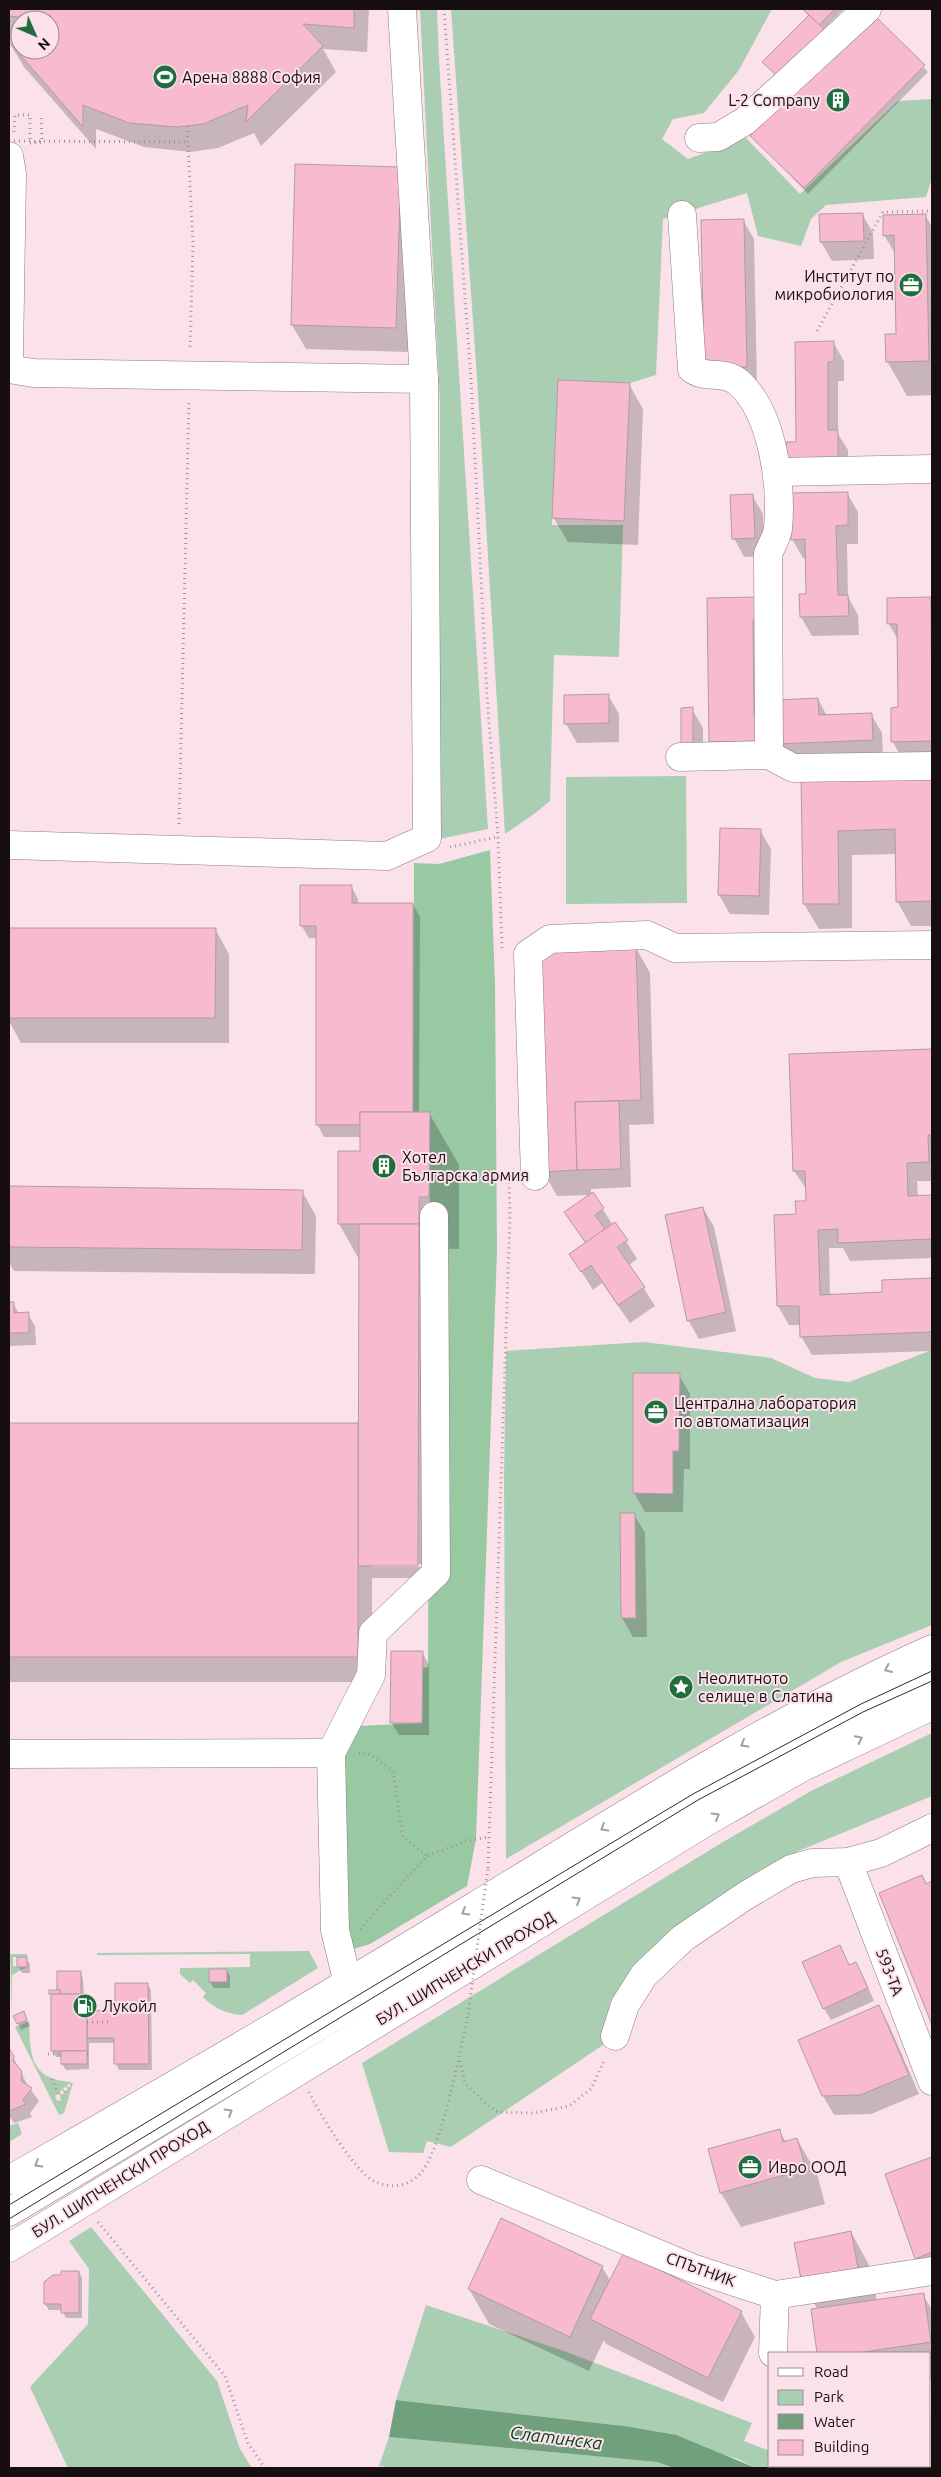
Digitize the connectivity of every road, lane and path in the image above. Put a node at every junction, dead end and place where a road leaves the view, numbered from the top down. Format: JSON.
{"nodes":[{"id":1,"x":402,"y":9,"type":"edge"},
{"id":2,"x":444,"y":9,"type":"edge"},
{"id":3,"x":867,"y":9,"type":"edge"},
{"id":4,"x":187,"y":126,"type":"dead end"},
{"id":5,"x":698,"y":138,"type":"dead end"},
{"id":6,"x":43,"y":141,"type":"junction"},
{"id":7,"x":9,"y":142,"type":"edge"},
{"id":8,"x":188,"y":142,"type":"junction"},
{"id":9,"x":18,"y":147,"type":"edge"},
{"id":10,"x":932,"y":211,"type":"edge"},
{"id":11,"x":682,"y":215,"type":"dead end"},
{"id":12,"x":816,"y":331,"type":"dead end"},
{"id":13,"x":9,"y":356,"type":"edge"},
{"id":14,"x":9,"y":369,"type":"edge"},
{"id":15,"x":190,"y":377,"type":"junction"},
{"id":16,"x":424,"y":379,"type":"junction"},
{"id":17,"x":932,"y":469,"type":"edge"},
{"id":18,"x":777,"y":472,"type":"junction"},
{"id":19,"x":769,"y":755,"type":"junction"},
{"id":20,"x":680,"y":757,"type":"dead end"},
{"id":21,"x":932,"y":766,"type":"edge"},
{"id":22,"x":498,"y":837,"type":"junction"},
{"id":23,"x":427,"y":838,"type":"junction"},
{"id":24,"x":9,"y":845,"type":"edge"},
{"id":25,"x":178,"y":850,"type":"junction"},
{"id":26,"x":932,"y":945,"type":"edge"},
{"id":27,"x":502,"y":956,"type":"dead end"},
{"id":28,"x":522,"y":1176,"type":"joint"},
{"id":29,"x":434,"y":1216,"type":"dead end"},
{"id":30,"x":932,"y":1649,"type":"edge"},
{"id":31,"x":932,"y":1677,"type":"edge"},
{"id":32,"x":932,"y":1706,"type":"edge"},
{"id":33,"x":331,"y":1753,"type":"junction"},
{"id":34,"x":9,"y":1754,"type":"edge"},
{"id":35,"x":932,"y":1828,"type":"edge"},
{"id":36,"x":490,"y":1836,"type":"junction"},
{"id":37,"x":427,"y":1856,"type":"junction"},
{"id":38,"x":848,"y":1862,"type":"junction"},
{"id":39,"x":340,"y":1951,"type":"junction"},
{"id":40,"x":348,"y":1984,"type":"junction"},
{"id":41,"x":87,"y":2022,"type":"dead end"},
{"id":42,"x":108,"y":2022,"type":"dead end"},
{"id":43,"x":615,"y":2036,"type":"joint"},
{"id":44,"x":48,"y":2054,"type":"dead end"},
{"id":45,"x":61,"y":2054,"type":"dead end"},
{"id":46,"x":459,"y":2059,"type":"junction"},
{"id":47,"x":298,"y":2070,"type":"junction"},
{"id":48,"x":52,"y":2079,"type":"dead end"},
{"id":49,"x":73,"y":2082,"type":"dead end"},
{"id":50,"x":932,"y":2082,"type":"edge"},
{"id":51,"x":9,"y":2180,"type":"edge"},
{"id":52,"x":481,"y":2180,"type":"dead end"},
{"id":53,"x":9,"y":2212,"type":"edge"},
{"id":54,"x":95,"y":2218,"type":"dead end"},
{"id":55,"x":9,"y":2248,"type":"edge"},
{"id":56,"x":932,"y":2271,"type":"edge"},
{"id":57,"x":774,"y":2295,"type":"junction"},
{"id":58,"x":773,"y":2352,"type":"edge"},
{"id":59,"x":265,"y":2468,"type":"edge"}],
"edges":[{"from":1,"to":16,"type":"main road"},
{"from":2,"to":22,"type":"path"},
{"from":3,"to":5,"type":"main road"},
{"from":4,"to":8,"type":"path"},
{"from":6,"to":8,"type":"path","bridge":true},
{"from":6,"to":9,"type":"path","bridge":true},
{"from":6,"to":9,"type":"path"},
{"from":7,"to":9,"type":"path","bridge":true},
{"from":7,"to":9,"type":"path"},
{"from":8,"to":15,"type":"path"},
{"from":9,"to":9,"type":"path"},
{"from":9,"to":13,"type":"main road"},
{"from":10,"to":12,"type":"path"},
{"from":11,"to":18,"type":"main road"},
{"from":14,"to":15,"type":"main road"},
{"from":15,"to":16,"type":"main road"},
{"from":15,"to":25,"type":"path"},
{"from":16,"to":23,"type":"main road"},
{"from":17,"to":18,"type":"main road"},
{"from":18,"to":19,"type":"main road"},
{"from":19,"to":20,"type":"main road"},
{"from":19,"to":21,"type":"main road"},
{"from":22,"to":23,"type":"path"},
{"from":22,"to":27,"type":"path"},
{"from":23,"to":25,"type":"main road"},
{"from":24,"to":25,"type":"main road"},
{"from":26,"to":28,"type":"main road"},
{"from":28,"to":36,"type":"path"},
{"from":29,"to":33,"type":"main road"},
{"from":30,"to":40,"type":"main road","one_way":true},
{"from":31,"to":53,"type":"main road"},
{"from":47,"to":32,"type":"main road","name":"БУЛ. ШИПЧЕНСКИ ПРОХОД","one_way":true},
{"from":33,"to":34,"type":"main road"},
{"from":33,"to":37,"type":"path"},
{"from":33,"to":39,"type":"main road"},
{"from":35,"to":38,"type":"main road"},
{"from":36,"to":37,"type":"path"},
{"from":36,"to":46,"type":"path","bridge":true},
{"from":37,"to":39,"type":"path"},
{"from":38,"to":43,"type":"main road"},
{"from":38,"to":50,"type":"main road","name":"593-ТА"},
{"from":39,"to":40,"type":"main road"},
{"from":40,"to":51,"type":"main road","one_way":true},
{"from":41,"to":42,"type":"path"},
{"from":43,"to":46,"type":"path"},
{"from":44,"to":45,"type":"path"},
{"from":46,"to":47,"type":"path"},
{"from":55,"to":47,"type":"main road","name":"БУЛ. ШИПЧЕНСКИ ПРОХОД","one_way":true},
{"from":48,"to":49,"type":"path"},
{"from":52,"to":57,"type":"main road","name":"СПЪТНИК"},
{"from":54,"to":59,"type":"path"},
{"from":56,"to":57,"type":"main road","name":"СПЪТНИК"},
{"from":57,"to":58,"type":"main road"}]}
